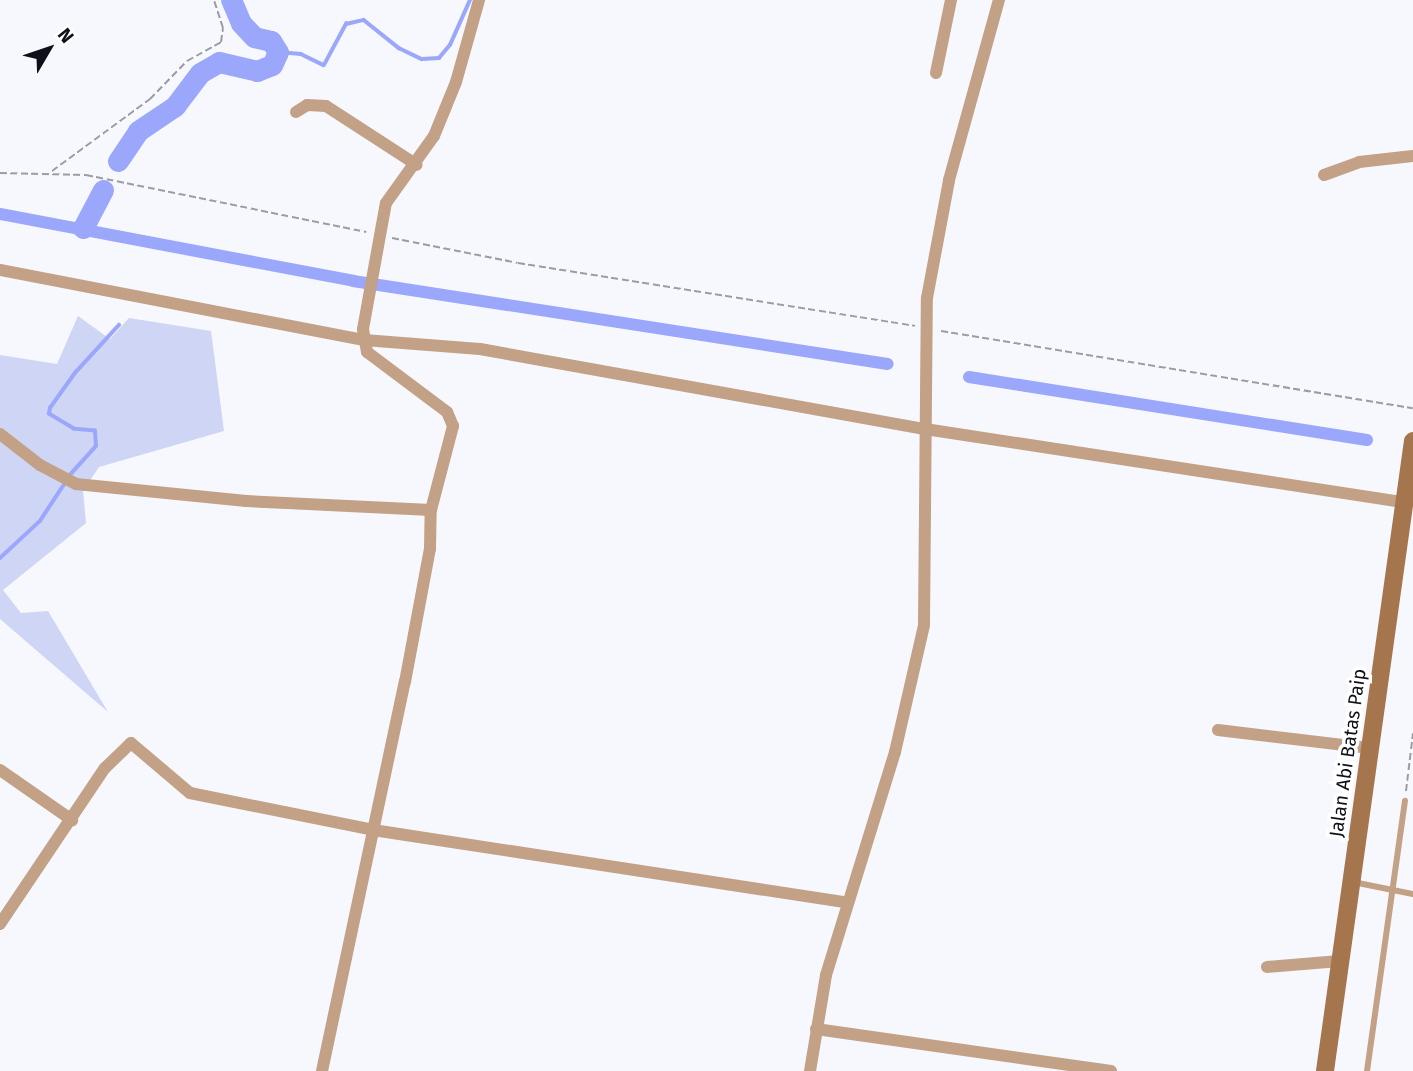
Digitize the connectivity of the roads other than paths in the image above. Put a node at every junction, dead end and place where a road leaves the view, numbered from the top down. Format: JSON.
{"nodes":[{"id":1,"x":479,"y":0,"type":"edge"},
{"id":2,"x":951,"y":0,"type":"edge"},
{"id":3,"x":999,"y":0,"type":"edge"},
{"id":4,"x":936,"y":73,"type":"dead end"},
{"id":5,"x":296,"y":112,"type":"dead end"},
{"id":6,"x":1413,"y":156,"type":"edge"},
{"id":7,"x":417,"y":165,"type":"junction"},
{"id":8,"x":1324,"y":175,"type":"dead end"},
{"id":9,"x":0,"y":270,"type":"edge"},
{"id":10,"x":364,"y":334,"type":"junction"},
{"id":11,"x":925,"y":429,"type":"junction"},
{"id":12,"x":0,"y":434,"type":"edge"},
{"id":13,"x":1413,"y":441,"type":"edge"},
{"id":14,"x":1405,"y":498,"type":"junction"},
{"id":15,"x":431,"y":510,"type":"junction"},
{"id":16,"x":1218,"y":730,"type":"dead end"},
{"id":17,"x":1370,"y":748,"type":"junction"},
{"id":18,"x":0,"y":770,"type":"edge"},
{"id":19,"x":1405,"y":801,"type":"road end"},
{"id":20,"x":72,"y":820,"type":"junction"},
{"id":21,"x":373,"y":830,"type":"junction"},
{"id":22,"x":1351,"y":882,"type":"junction"},
{"id":23,"x":1394,"y":890,"type":"junction"},
{"id":24,"x":1413,"y":894,"type":"edge"},
{"id":25,"x":845,"y":902,"type":"junction"},
{"id":26,"x":0,"y":924,"type":"edge"},
{"id":27,"x":1340,"y":961,"type":"junction"},
{"id":28,"x":1267,"y":967,"type":"dead end"},
{"id":29,"x":816,"y":1029,"type":"junction"},
{"id":30,"x":322,"y":1071,"type":"edge"},
{"id":31,"x":810,"y":1071,"type":"edge"},
{"id":32,"x":1111,"y":1071,"type":"edge"},
{"id":33,"x":1325,"y":1071,"type":"edge"},
{"id":34,"x":1367,"y":1071,"type":"edge"}],
"edges":[{"from":1,"to":7,"type":"street"},
{"from":2,"to":4,"type":"street"},
{"from":3,"to":11,"type":"street"},
{"from":5,"to":7,"type":"street"},
{"from":6,"to":8,"type":"street"},
{"from":7,"to":10,"type":"street"},
{"from":9,"to":10,"type":"street"},
{"from":10,"to":11,"type":"street"},
{"from":10,"to":15,"type":"street"},
{"from":11,"to":14,"type":"street"},
{"from":11,"to":25,"type":"street"},
{"from":12,"to":15,"type":"street"},
{"from":13,"to":14,"type":"main road","name":"Jalan Abi Batas Paip"},
{"from":14,"to":17,"type":"main road","name":"Jalan Abi Batas Paip"},
{"from":15,"to":21,"type":"street"},
{"from":16,"to":17,"type":"street"},
{"from":17,"to":22,"type":"main road","name":"Jalan Abi Batas Paip"},
{"from":18,"to":20,"type":"street"},
{"from":19,"to":23,"type":"lane"},
{"from":20,"to":21,"type":"street"},
{"from":20,"to":26,"type":"street"},
{"from":21,"to":25,"type":"street"},
{"from":21,"to":30,"type":"street"},
{"from":22,"to":23,"type":"lane"},
{"from":22,"to":27,"type":"main road","name":"Jalan Abi Batas Paip"},
{"from":23,"to":24,"type":"lane"},
{"from":23,"to":34,"type":"lane"},
{"from":25,"to":29,"type":"street"},
{"from":27,"to":28,"type":"street"},
{"from":27,"to":33,"type":"main road","name":"Jalan Abi Batas Paip"},
{"from":29,"to":31,"type":"street"},
{"from":29,"to":32,"type":"street"}]}
